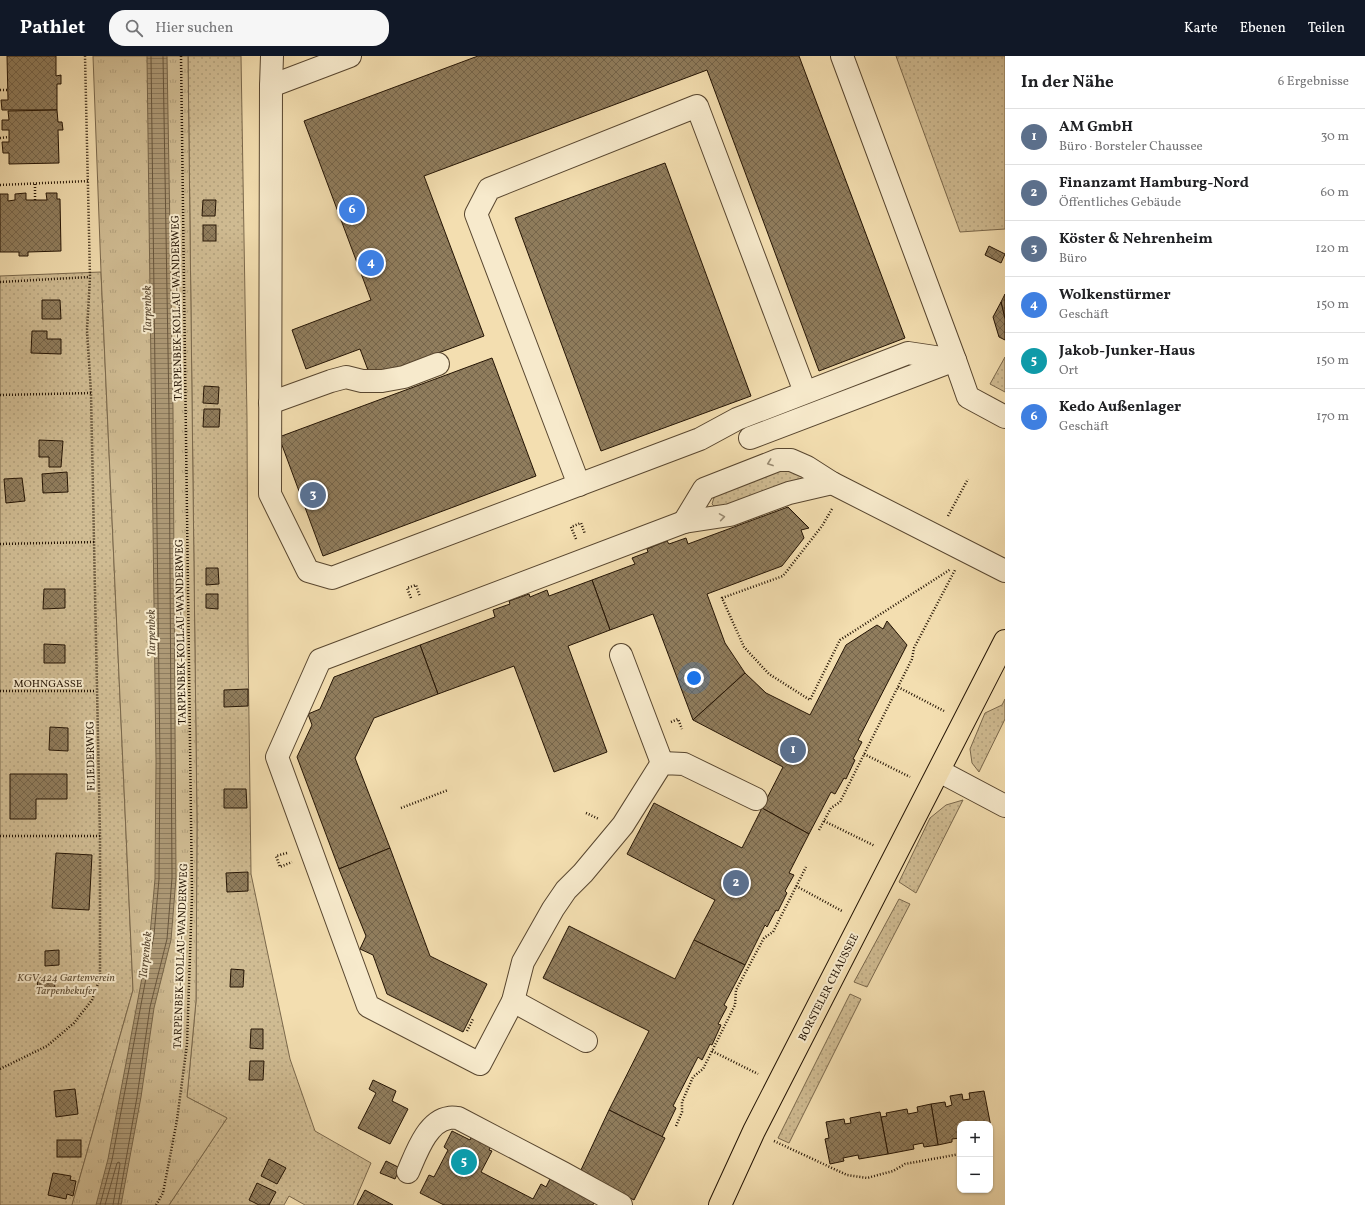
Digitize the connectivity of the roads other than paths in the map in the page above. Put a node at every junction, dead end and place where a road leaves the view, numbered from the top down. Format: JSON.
{"nodes":[{"id":1,"x":272,"y":56,"type":"edge"},
{"id":2,"x":350,"y":56,"type":"edge"},
{"id":3,"x":842,"y":56,"type":"edge"},
{"id":4,"x":271,"y":86,"type":"junction"},
{"id":5,"x":955,"y":360,"type":"junction"},
{"id":6,"x":438,"y":364,"type":"dead end"},
{"id":7,"x":805,"y":392,"type":"junction"},
{"id":8,"x":270,"y":403,"type":"junction"},
{"id":9,"x":1005,"y":417,"type":"edge"},
{"id":10,"x":750,"y":438,"type":"dead end"},
{"id":11,"x":579,"y":485,"type":"junction"},
{"id":12,"x":837,"y":486,"type":"junction"},
{"id":13,"x":684,"y":522,"type":"junction"},
{"id":14,"x":1005,"y":571,"type":"edge"},
{"id":15,"x":1005,"y":641,"type":"edge"},
{"id":16,"x":621,"y":655,"type":"dead end"},
{"id":17,"x":662,"y":763,"type":"junction"},
{"id":18,"x":935,"y":779,"type":"junction"},
{"id":19,"x":756,"y":799,"type":"dead end"},
{"id":20,"x":1005,"y":806,"type":"edge"},
{"id":21,"x":513,"y":1001,"type":"junction"},
{"id":22,"x":586,"y":1041,"type":"dead end"},
{"id":23,"x":408,"y":1172,"type":"dead end"},
{"id":24,"x":620,"y":1205,"type":"edge"},
{"id":25,"x":720,"y":1205,"type":"edge"}],
"edges":[{"from":1,"to":4,"type":"street"},
{"from":2,"to":4,"type":"street"},
{"from":3,"to":5,"type":"street"},
{"from":4,"to":8,"type":"street"},
{"from":5,"to":7,"type":"street"},
{"from":5,"to":9,"type":"street"},
{"from":5,"to":10,"type":"street"},
{"from":6,"to":8,"type":"street"},
{"from":7,"to":11,"type":"street"},
{"from":7,"to":11,"type":"street"},
{"from":8,"to":11,"type":"street"},
{"from":13,"to":12,"type":"street","one_way":true},
{"from":12,"to":13,"type":"street","one_way":true},
{"from":12,"to":14,"type":"street"},
{"from":13,"to":21,"type":"street"},
{"from":15,"to":18,"type":"main road","name":"BORSTELER CHAUSSEE"},
{"from":16,"to":17,"type":"street"},
{"from":17,"to":19,"type":"street"},
{"from":17,"to":21,"type":"street"},
{"from":18,"to":20,"type":"street"},
{"from":18,"to":25,"type":"main road","name":"BORSTELER CHAUSSEE"},
{"from":21,"to":22,"type":"street"},
{"from":23,"to":24,"type":"street"}]}
